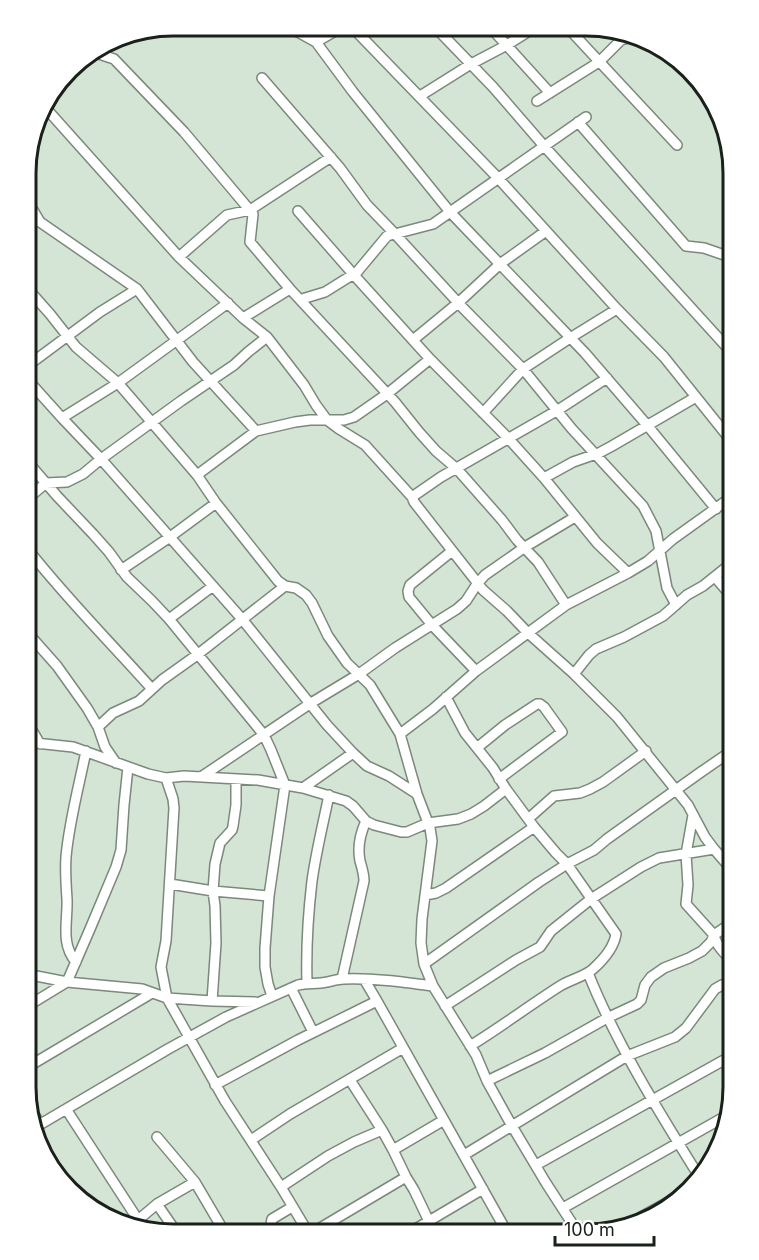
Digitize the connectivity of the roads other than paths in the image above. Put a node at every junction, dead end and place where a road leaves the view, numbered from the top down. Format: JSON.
{"nodes":[{"id":1,"x":305,"y":36,"type":"edge"},
{"id":2,"x":326,"y":36,"type":"edge"},
{"id":3,"x":361,"y":36,"type":"edge"},
{"id":4,"x":444,"y":36,"type":"edge"},
{"id":5,"x":499,"y":36,"type":"edge"},
{"id":6,"x":521,"y":36,"type":"edge"},
{"id":7,"x":575,"y":36,"type":"edge"},
{"id":8,"x":620,"y":41,"type":"edge"},
{"id":9,"x":316,"y":42,"type":"junction"},
{"id":10,"x":507,"y":45,"type":"junction"},
{"id":11,"x":103,"y":55,"type":"edge"},
{"id":12,"x":599,"y":62,"type":"junction"},
{"id":13,"x":471,"y":64,"type":"junction"},
{"id":14,"x":262,"y":78,"type":"dead end"},
{"id":15,"x":550,"y":93,"type":"junction"},
{"id":16,"x":420,"y":96,"type":"junction"},
{"id":17,"x":537,"y":101,"type":"dead end"},
{"id":18,"x":50,"y":113,"type":"edge"},
{"id":19,"x":677,"y":145,"type":"dead end"},
{"id":20,"x":544,"y":146,"type":"junction"},
{"id":21,"x":331,"y":157,"type":"junction"},
{"id":22,"x":498,"y":178,"type":"junction"},
{"id":23,"x":250,"y":210,"type":"junction"},
{"id":24,"x":298,"y":211,"type":"dead end"},
{"id":25,"x":450,"y":212,"type":"junction"},
{"id":26,"x":36,"y":215,"type":"edge"},
{"id":27,"x":546,"y":231,"type":"junction"},
{"id":28,"x":395,"y":234,"type":"junction"},
{"id":29,"x":723,"y":254,"type":"edge"},
{"id":30,"x":179,"y":257,"type":"junction"},
{"id":31,"x":500,"y":264,"type":"junction"},
{"id":32,"x":353,"y":274,"type":"junction"},
{"id":33,"x":290,"y":288,"type":"junction"},
{"id":34,"x":137,"y":289,"type":"junction"},
{"id":35,"x":36,"y":298,"type":"edge"},
{"id":36,"x":302,"y":299,"type":"junction"},
{"id":37,"x":228,"y":303,"type":"junction"},
{"id":38,"x":458,"y":303,"type":"junction"},
{"id":39,"x":618,"y":309,"type":"junction"},
{"id":40,"x":243,"y":318,"type":"junction"},
{"id":41,"x":68,"y":336,"type":"junction"},
{"id":42,"x":267,"y":337,"type":"junction"},
{"id":43,"x":570,"y":338,"type":"junction"},
{"id":44,"x":412,"y":340,"type":"junction"},
{"id":45,"x":176,"y":341,"type":"junction"},
{"id":46,"x":723,"y":342,"type":"edge"},
{"id":47,"x":430,"y":359,"type":"junction"},
{"id":48,"x":36,"y":360,"type":"edge"},
{"id":49,"x":523,"y":369,"type":"junction"},
{"id":50,"x":607,"y":378,"type":"junction"},
{"id":51,"x":210,"y":381,"type":"junction"},
{"id":52,"x":118,"y":383,"type":"junction"},
{"id":53,"x":36,"y":389,"type":"edge"},
{"id":54,"x":387,"y":394,"type":"junction"},
{"id":55,"x":696,"y":397,"type":"junction"},
{"id":56,"x":558,"y":410,"type":"junction"},
{"id":57,"x":483,"y":413,"type":"junction"},
{"id":58,"x":62,"y":418,"type":"junction"},
{"id":59,"x":327,"y":420,"type":"junction"},
{"id":60,"x":152,"y":424,"type":"junction"},
{"id":61,"x":647,"y":425,"type":"junction"},
{"id":62,"x":256,"y":431,"type":"junction"},
{"id":63,"x":723,"y":431,"type":"edge"},
{"id":64,"x":508,"y":438,"type":"junction"},
{"id":65,"x":596,"y":454,"type":"junction"},
{"id":66,"x":101,"y":459,"type":"junction"},
{"id":67,"x":457,"y":469,"type":"junction"},
{"id":68,"x":36,"y":472,"type":"edge"},
{"id":69,"x":197,"y":475,"type":"junction"},
{"id":70,"x":544,"y":478,"type":"junction"},
{"id":71,"x":46,"y":483,"type":"junction"},
{"id":72,"x":36,"y":492,"type":"edge"},
{"id":73,"x":412,"y":497,"type":"junction"},
{"id":74,"x":216,"y":504,"type":"junction"},
{"id":75,"x":723,"y":504,"type":"edge"},
{"id":76,"x":716,"y":509,"type":"junction"},
{"id":77,"x":575,"y":517,"type":"junction"},
{"id":78,"x":170,"y":537,"type":"junction"},
{"id":79,"x":525,"y":547,"type":"junction"},
{"id":80,"x":453,"y":551,"type":"junction"},
{"id":81,"x":660,"y":551,"type":"junction"},
{"id":82,"x":36,"y":559,"type":"edge"},
{"id":83,"x":121,"y":570,"type":"junction"},
{"id":84,"x":723,"y":570,"type":"edge"},
{"id":85,"x":628,"y":573,"type":"junction"},
{"id":86,"x":715,"y":577,"type":"junction"},
{"id":87,"x":477,"y":584,"type":"junction"},
{"id":88,"x":213,"y":586,"type":"junction"},
{"id":89,"x":285,"y":586,"type":"junction"},
{"id":90,"x":723,"y":586,"type":"edge"},
{"id":91,"x":566,"y":605,"type":"junction"},
{"id":92,"x":676,"y":605,"type":"junction"},
{"id":93,"x":169,"y":619,"type":"junction"},
{"id":94,"x":242,"y":619,"type":"junction"},
{"id":95,"x":432,"y":626,"type":"junction"},
{"id":96,"x":528,"y":633,"type":"junction"},
{"id":97,"x":36,"y":643,"type":"edge"},
{"id":98,"x":197,"y":655,"type":"junction"},
{"id":99,"x":476,"y":671,"type":"junction"},
{"id":100,"x":359,"y":674,"type":"junction"},
{"id":101,"x":574,"y":674,"type":"junction"},
{"id":102,"x":152,"y":689,"type":"junction"},
{"id":103,"x":446,"y":697,"type":"junction"},
{"id":104,"x":311,"y":703,"type":"junction"},
{"id":105,"x":98,"y":727,"type":"junction"},
{"id":106,"x":400,"y":734,"type":"junction"},
{"id":107,"x":264,"y":735,"type":"junction"},
{"id":108,"x":36,"y":737,"type":"edge"},
{"id":109,"x":36,"y":743,"type":"edge"},
{"id":110,"x":40,"y":744,"type":"junction"},
{"id":111,"x":478,"y":747,"type":"junction"},
{"id":112,"x":86,"y":751,"type":"junction"},
{"id":113,"x":646,"y":751,"type":"junction"},
{"id":114,"x":352,"y":753,"type":"junction"},
{"id":115,"x":723,"y":757,"type":"edge"},
{"id":116,"x":116,"y":763,"type":"junction"},
{"id":117,"x":128,"y":767,"type":"junction"},
{"id":118,"x":201,"y":777,"type":"junction"},
{"id":119,"x":166,"y":778,"type":"junction"},
{"id":120,"x":499,"y":778,"type":"junction"},
{"id":121,"x":236,"y":779,"type":"junction"},
{"id":122,"x":285,"y":785,"type":"junction"},
{"id":123,"x":303,"y":788,"type":"junction"},
{"id":124,"x":506,"y":789,"type":"junction"},
{"id":125,"x":676,"y":790,"type":"junction"},
{"id":126,"x":417,"y":794,"type":"junction"},
{"id":127,"x":328,"y":795,"type":"junction"},
{"id":128,"x":693,"y":814,"type":"junction"},
{"id":129,"x":366,"y":821,"type":"junction"},
{"id":130,"x":428,"y":823,"type":"junction"},
{"id":131,"x":531,"y":823,"type":"junction"},
{"id":132,"x":714,"y":849,"type":"junction"},
{"id":133,"x":686,"y":854,"type":"junction"},
{"id":134,"x":723,"y":859,"type":"edge"},
{"id":135,"x":567,"y":864,"type":"junction"},
{"id":136,"x":170,"y":884,"type":"junction"},
{"id":137,"x":213,"y":891,"type":"junction"},
{"id":138,"x":425,"y":895,"type":"junction"},
{"id":139,"x":269,"y":896,"type":"junction"},
{"id":140,"x":591,"y":899,"type":"junction"},
{"id":141,"x":723,"y":929,"type":"edge"},
{"id":142,"x":714,"y":935,"type":"junction"},
{"id":143,"x":723,"y":951,"type":"edge"},
{"id":144,"x":75,"y":962,"type":"junction"},
{"id":145,"x":424,"y":964,"type":"junction"},
{"id":146,"x":588,"y":973,"type":"junction"},
{"id":147,"x":36,"y":976,"type":"edge"},
{"id":148,"x":342,"y":979,"type":"junction"},
{"id":149,"x":364,"y":979,"type":"junction"},
{"id":150,"x":67,"y":982,"type":"junction"},
{"id":151,"x":307,"y":983,"type":"junction"},
{"id":152,"x":723,"y":985,"type":"edge"},
{"id":153,"x":433,"y":986,"type":"junction"},
{"id":154,"x":291,"y":988,"type":"junction"},
{"id":155,"x":152,"y":993,"type":"junction"},
{"id":156,"x":272,"y":996,"type":"junction"},
{"id":157,"x":167,"y":998,"type":"junction"},
{"id":158,"x":36,"y":1001,"type":"edge"},
{"id":159,"x":377,"y":1001,"type":"junction"},
{"id":160,"x":212,"y":1002,"type":"junction"},
{"id":161,"x":257,"y":1002,"type":"junction"},
{"id":162,"x":445,"y":1006,"type":"junction"},
{"id":163,"x":607,"y":1018,"type":"junction"},
{"id":164,"x":313,"y":1032,"type":"junction"},
{"id":165,"x":190,"y":1038,"type":"junction"},
{"id":166,"x":471,"y":1046,"type":"junction"},
{"id":167,"x":403,"y":1048,"type":"junction"},
{"id":168,"x":627,"y":1056,"type":"junction"},
{"id":169,"x":723,"y":1061,"type":"edge"},
{"id":170,"x":36,"y":1062,"type":"edge"},
{"id":171,"x":350,"y":1080,"type":"junction"},
{"id":172,"x":487,"y":1081,"type":"junction"},
{"id":173,"x":215,"y":1085,"type":"junction"},
{"id":174,"x":652,"y":1100,"type":"junction"},
{"id":175,"x":66,"y":1109,"type":"junction"},
{"id":176,"x":444,"y":1120,"type":"junction"},
{"id":177,"x":718,"y":1121,"type":"edge"},
{"id":178,"x":41,"y":1123,"type":"edge"},
{"id":179,"x":512,"y":1126,"type":"junction"},
{"id":180,"x":382,"y":1130,"type":"junction"},
{"id":181,"x":157,"y":1137,"type":"dead end"},
{"id":182,"x":251,"y":1140,"type":"junction"},
{"id":183,"x":679,"y":1144,"type":"junction"},
{"id":184,"x":393,"y":1150,"type":"junction"},
{"id":185,"x":464,"y":1155,"type":"junction"},
{"id":186,"x":536,"y":1165,"type":"junction"},
{"id":187,"x":695,"y":1170,"type":"edge"},
{"id":188,"x":406,"y":1177,"type":"junction"},
{"id":189,"x":195,"y":1182,"type":"junction"},
{"id":190,"x":281,"y":1187,"type":"junction"},
{"id":191,"x":483,"y":1189,"type":"junction"},
{"id":192,"x":157,"y":1204,"type":"junction"},
{"id":193,"x":292,"y":1207,"type":"junction"},
{"id":194,"x":563,"y":1208,"type":"junction"},
{"id":195,"x":137,"y":1219,"type":"edge"},
{"id":196,"x":144,"y":1221,"type":"edge"},
{"id":197,"x":429,"y":1221,"type":"junction"},
{"id":198,"x":171,"y":1224,"type":"edge"},
{"id":199,"x":220,"y":1224,"type":"edge"},
{"id":200,"x":271,"y":1224,"type":"edge"},
{"id":201,"x":303,"y":1224,"type":"edge"},
{"id":202,"x":326,"y":1224,"type":"edge"},
{"id":203,"x":424,"y":1224,"type":"edge"},
{"id":204,"x":430,"y":1224,"type":"edge"},
{"id":205,"x":503,"y":1224,"type":"edge"},
{"id":206,"x":573,"y":1224,"type":"edge"}],
"edges":[{"from":1,"to":9,"type":"street"},
{"from":2,"to":9,"type":"street"},
{"from":3,"to":16,"type":"street"},
{"from":4,"to":13,"type":"street"},
{"from":5,"to":10,"type":"street"},
{"from":6,"to":10,"type":"street"},
{"from":7,"to":12,"type":"street"},
{"from":8,"to":12,"type":"street"},
{"from":9,"to":25,"type":"street"},
{"from":10,"to":13,"type":"street"},
{"from":10,"to":15,"type":"street"},
{"from":11,"to":23,"type":"street"},
{"from":12,"to":15,"type":"street"},
{"from":12,"to":19,"type":"street"},
{"from":13,"to":16,"type":"street"},
{"from":13,"to":20,"type":"street"},
{"from":14,"to":21,"type":"street"},
{"from":15,"to":17,"type":"street"},
{"from":16,"to":22,"type":"street"},
{"from":18,"to":30,"type":"street"},
{"from":20,"to":22,"type":"street"},
{"from":20,"to":29,"type":"street"},
{"from":20,"to":46,"type":"street"},
{"from":21,"to":23,"type":"street"},
{"from":21,"to":28,"type":"street"},
{"from":22,"to":25,"type":"street"},
{"from":22,"to":27,"type":"street"},
{"from":23,"to":30,"type":"street"},
{"from":23,"to":33,"type":"street"},
{"from":24,"to":32,"type":"street"},
{"from":25,"to":28,"type":"street"},
{"from":25,"to":31,"type":"street"},
{"from":26,"to":34,"type":"street"},
{"from":27,"to":31,"type":"street"},
{"from":27,"to":39,"type":"street"},
{"from":28,"to":32,"type":"street"},
{"from":28,"to":38,"type":"street"},
{"from":30,"to":37,"type":"street"},
{"from":31,"to":38,"type":"street"},
{"from":31,"to":43,"type":"street"},
{"from":32,"to":36,"type":"street"},
{"from":32,"to":44,"type":"street"},
{"from":33,"to":36,"type":"street"},
{"from":33,"to":40,"type":"street"},
{"from":34,"to":41,"type":"street"},
{"from":34,"to":45,"type":"street"},
{"from":35,"to":41,"type":"street"},
{"from":36,"to":54,"type":"street"},
{"from":37,"to":40,"type":"street"},
{"from":37,"to":45,"type":"street"},
{"from":38,"to":44,"type":"street"},
{"from":38,"to":49,"type":"street"},
{"from":39,"to":43,"type":"street"},
{"from":39,"to":55,"type":"street"},
{"from":40,"to":42,"type":"street"},
{"from":41,"to":48,"type":"street"},
{"from":41,"to":52,"type":"street"},
{"from":42,"to":51,"type":"street"},
{"from":42,"to":59,"type":"street"},
{"from":43,"to":49,"type":"street"},
{"from":43,"to":50,"type":"street"},
{"from":44,"to":47,"type":"street"},
{"from":45,"to":51,"type":"street"},
{"from":45,"to":52,"type":"street"},
{"from":47,"to":54,"type":"street"},
{"from":47,"to":57,"type":"street"},
{"from":49,"to":56,"type":"street"},
{"from":49,"to":57,"type":"street"},
{"from":50,"to":56,"type":"street"},
{"from":50,"to":61,"type":"street"},
{"from":51,"to":60,"type":"street"},
{"from":51,"to":62,"type":"street"},
{"from":52,"to":58,"type":"street"},
{"from":52,"to":60,"type":"street"},
{"from":53,"to":58,"type":"street"},
{"from":54,"to":59,"type":"street"},
{"from":54,"to":67,"type":"street"},
{"from":55,"to":61,"type":"street"},
{"from":55,"to":63,"type":"street"},
{"from":56,"to":64,"type":"street"},
{"from":56,"to":65,"type":"street"},
{"from":57,"to":64,"type":"street"},
{"from":58,"to":66,"type":"street"},
{"from":59,"to":62,"type":"street"},
{"from":59,"to":73,"type":"street"},
{"from":60,"to":66,"type":"street"},
{"from":60,"to":69,"type":"street"},
{"from":61,"to":65,"type":"street"},
{"from":61,"to":76,"type":"street"},
{"from":62,"to":69,"type":"street"},
{"from":64,"to":67,"type":"street"},
{"from":64,"to":70,"type":"street"},
{"from":65,"to":70,"type":"street"},
{"from":65,"to":81,"type":"street"},
{"from":66,"to":71,"type":"street"},
{"from":66,"to":78,"type":"street"},
{"from":67,"to":73,"type":"street"},
{"from":67,"to":79,"type":"street"},
{"from":68,"to":71,"type":"street"},
{"from":69,"to":74,"type":"street"},
{"from":70,"to":77,"type":"street"},
{"from":71,"to":72,"type":"street"},
{"from":71,"to":83,"type":"street"},
{"from":73,"to":80,"type":"street"},
{"from":74,"to":78,"type":"street"},
{"from":74,"to":89,"type":"street"},
{"from":75,"to":76,"type":"street"},
{"from":76,"to":81,"type":"street"},
{"from":77,"to":79,"type":"street"},
{"from":77,"to":85,"type":"street"},
{"from":78,"to":83,"type":"street"},
{"from":78,"to":88,"type":"street"},
{"from":79,"to":87,"type":"street"},
{"from":79,"to":91,"type":"street"},
{"from":80,"to":87,"type":"street"},
{"from":80,"to":95,"type":"street"},
{"from":81,"to":85,"type":"street"},
{"from":81,"to":92,"type":"street"},
{"from":82,"to":102,"type":"street"},
{"from":83,"to":93,"type":"street"},
{"from":84,"to":86,"type":"street"},
{"from":85,"to":91,"type":"street"},
{"from":86,"to":90,"type":"street"},
{"from":86,"to":92,"type":"street"},
{"from":87,"to":95,"type":"street"},
{"from":87,"to":96,"type":"street"},
{"from":88,"to":93,"type":"street"},
{"from":88,"to":94,"type":"street"},
{"from":89,"to":94,"type":"street"},
{"from":89,"to":100,"type":"street"},
{"from":91,"to":96,"type":"street"},
{"from":92,"to":101,"type":"street"},
{"from":93,"to":98,"type":"street"},
{"from":94,"to":98,"type":"street"},
{"from":94,"to":104,"type":"street"},
{"from":95,"to":99,"type":"street"},
{"from":95,"to":100,"type":"street"},
{"from":96,"to":99,"type":"street"},
{"from":96,"to":101,"type":"street"},
{"from":97,"to":105,"type":"street"},
{"from":98,"to":102,"type":"street"},
{"from":98,"to":107,"type":"street"},
{"from":99,"to":103,"type":"street"},
{"from":100,"to":104,"type":"street"},
{"from":100,"to":106,"type":"street"},
{"from":101,"to":113,"type":"street"},
{"from":102,"to":105,"type":"street"},
{"from":103,"to":106,"type":"street"},
{"from":103,"to":111,"type":"street"},
{"from":104,"to":107,"type":"street"},
{"from":104,"to":114,"type":"street"},
{"from":105,"to":116,"type":"street"},
{"from":106,"to":126,"type":"street"},
{"from":107,"to":118,"type":"street"},
{"from":107,"to":122,"type":"street"},
{"from":108,"to":110,"type":"street"},
{"from":109,"to":110,"type":"street"},
{"from":110,"to":112,"type":"street"},
{"from":111,"to":120,"type":"street"},
{"from":111,"to":120,"type":"street"},
{"from":112,"to":116,"type":"street"},
{"from":112,"to":144,"type":"street"},
{"from":113,"to":125,"type":"street"},
{"from":113,"to":131,"type":"street"},
{"from":114,"to":123,"type":"street"},
{"from":114,"to":126,"type":"street"},
{"from":115,"to":125,"type":"street"},
{"from":116,"to":117,"type":"street"},
{"from":117,"to":119,"type":"street"},
{"from":117,"to":144,"type":"street"},
{"from":118,"to":119,"type":"street"},
{"from":118,"to":121,"type":"street"},
{"from":119,"to":136,"type":"street"},
{"from":120,"to":124,"type":"street"},
{"from":121,"to":122,"type":"street"},
{"from":121,"to":137,"type":"street"},
{"from":122,"to":123,"type":"street"},
{"from":122,"to":139,"type":"street"},
{"from":123,"to":127,"type":"street"},
{"from":124,"to":130,"type":"street"},
{"from":124,"to":131,"type":"street"},
{"from":125,"to":128,"type":"street"},
{"from":125,"to":135,"type":"street"},
{"from":126,"to":130,"type":"street"},
{"from":127,"to":129,"type":"street"},
{"from":127,"to":151,"type":"street"},
{"from":128,"to":132,"type":"street"},
{"from":128,"to":133,"type":"street"},
{"from":129,"to":130,"type":"street"},
{"from":129,"to":148,"type":"street"},
{"from":130,"to":138,"type":"street"},
{"from":131,"to":135,"type":"street"},
{"from":131,"to":138,"type":"street"},
{"from":132,"to":133,"type":"street"},
{"from":132,"to":134,"type":"street"},
{"from":133,"to":140,"type":"street"},
{"from":133,"to":142,"type":"street"},
{"from":135,"to":140,"type":"street"},
{"from":135,"to":145,"type":"street"},
{"from":136,"to":137,"type":"street"},
{"from":136,"to":157,"type":"street"},
{"from":137,"to":139,"type":"street"},
{"from":137,"to":160,"type":"street"},
{"from":138,"to":145,"type":"street"},
{"from":139,"to":156,"type":"street"},
{"from":140,"to":146,"type":"street"},
{"from":140,"to":162,"type":"street"},
{"from":141,"to":142,"type":"street"},
{"from":142,"to":143,"type":"street"},
{"from":142,"to":163,"type":"street"},
{"from":144,"to":150,"type":"street"},
{"from":145,"to":153,"type":"street"},
{"from":146,"to":163,"type":"street"},
{"from":146,"to":166,"type":"street"},
{"from":147,"to":150,"type":"street"},
{"from":148,"to":149,"type":"street"},
{"from":148,"to":151,"type":"street"},
{"from":149,"to":153,"type":"street"},
{"from":149,"to":159,"type":"street"},
{"from":150,"to":155,"type":"street"},
{"from":150,"to":158,"type":"street"},
{"from":151,"to":154,"type":"street"},
{"from":152,"to":168,"type":"street"},
{"from":153,"to":162,"type":"street"},
{"from":154,"to":156,"type":"street"},
{"from":154,"to":164,"type":"street"},
{"from":155,"to":157,"type":"street"},
{"from":155,"to":170,"type":"street"},
{"from":156,"to":161,"type":"street"},
{"from":157,"to":160,"type":"street"},
{"from":157,"to":165,"type":"street"},
{"from":159,"to":164,"type":"street"},
{"from":159,"to":167,"type":"street"},
{"from":160,"to":161,"type":"street"},
{"from":161,"to":165,"type":"street"},
{"from":162,"to":166,"type":"street"},
{"from":163,"to":168,"type":"street"},
{"from":163,"to":172,"type":"street"},
{"from":164,"to":173,"type":"street"},
{"from":165,"to":173,"type":"street"},
{"from":165,"to":175,"type":"street"},
{"from":166,"to":172,"type":"street"},
{"from":167,"to":171,"type":"street"},
{"from":167,"to":176,"type":"street"},
{"from":168,"to":174,"type":"street"},
{"from":168,"to":179,"type":"street"},
{"from":169,"to":174,"type":"street"},
{"from":171,"to":180,"type":"street"},
{"from":171,"to":182,"type":"street"},
{"from":172,"to":179,"type":"street"},
{"from":173,"to":182,"type":"street"},
{"from":174,"to":183,"type":"street"},
{"from":174,"to":186,"type":"street"},
{"from":175,"to":178,"type":"street"},
{"from":175,"to":195,"type":"street"},
{"from":176,"to":184,"type":"street"},
{"from":176,"to":185,"type":"street"},
{"from":177,"to":183,"type":"street"},
{"from":179,"to":185,"type":"street"},
{"from":179,"to":186,"type":"street"},
{"from":180,"to":184,"type":"street"},
{"from":180,"to":190,"type":"street"},
{"from":181,"to":189,"type":"street"},
{"from":182,"to":190,"type":"street"},
{"from":183,"to":187,"type":"street"},
{"from":183,"to":194,"type":"street"},
{"from":184,"to":188,"type":"street"},
{"from":185,"to":191,"type":"street"},
{"from":186,"to":194,"type":"street"},
{"from":188,"to":197,"type":"street"},
{"from":188,"to":202,"type":"street"},
{"from":189,"to":192,"type":"street"},
{"from":189,"to":199,"type":"street"},
{"from":190,"to":193,"type":"street"},
{"from":191,"to":197,"type":"street"},
{"from":191,"to":205,"type":"street"},
{"from":192,"to":196,"type":"street"},
{"from":192,"to":198,"type":"street"},
{"from":193,"to":200,"type":"street"},
{"from":193,"to":201,"type":"street"},
{"from":194,"to":206,"type":"street"},
{"from":197,"to":203,"type":"street"},
{"from":197,"to":204,"type":"street"}]}
